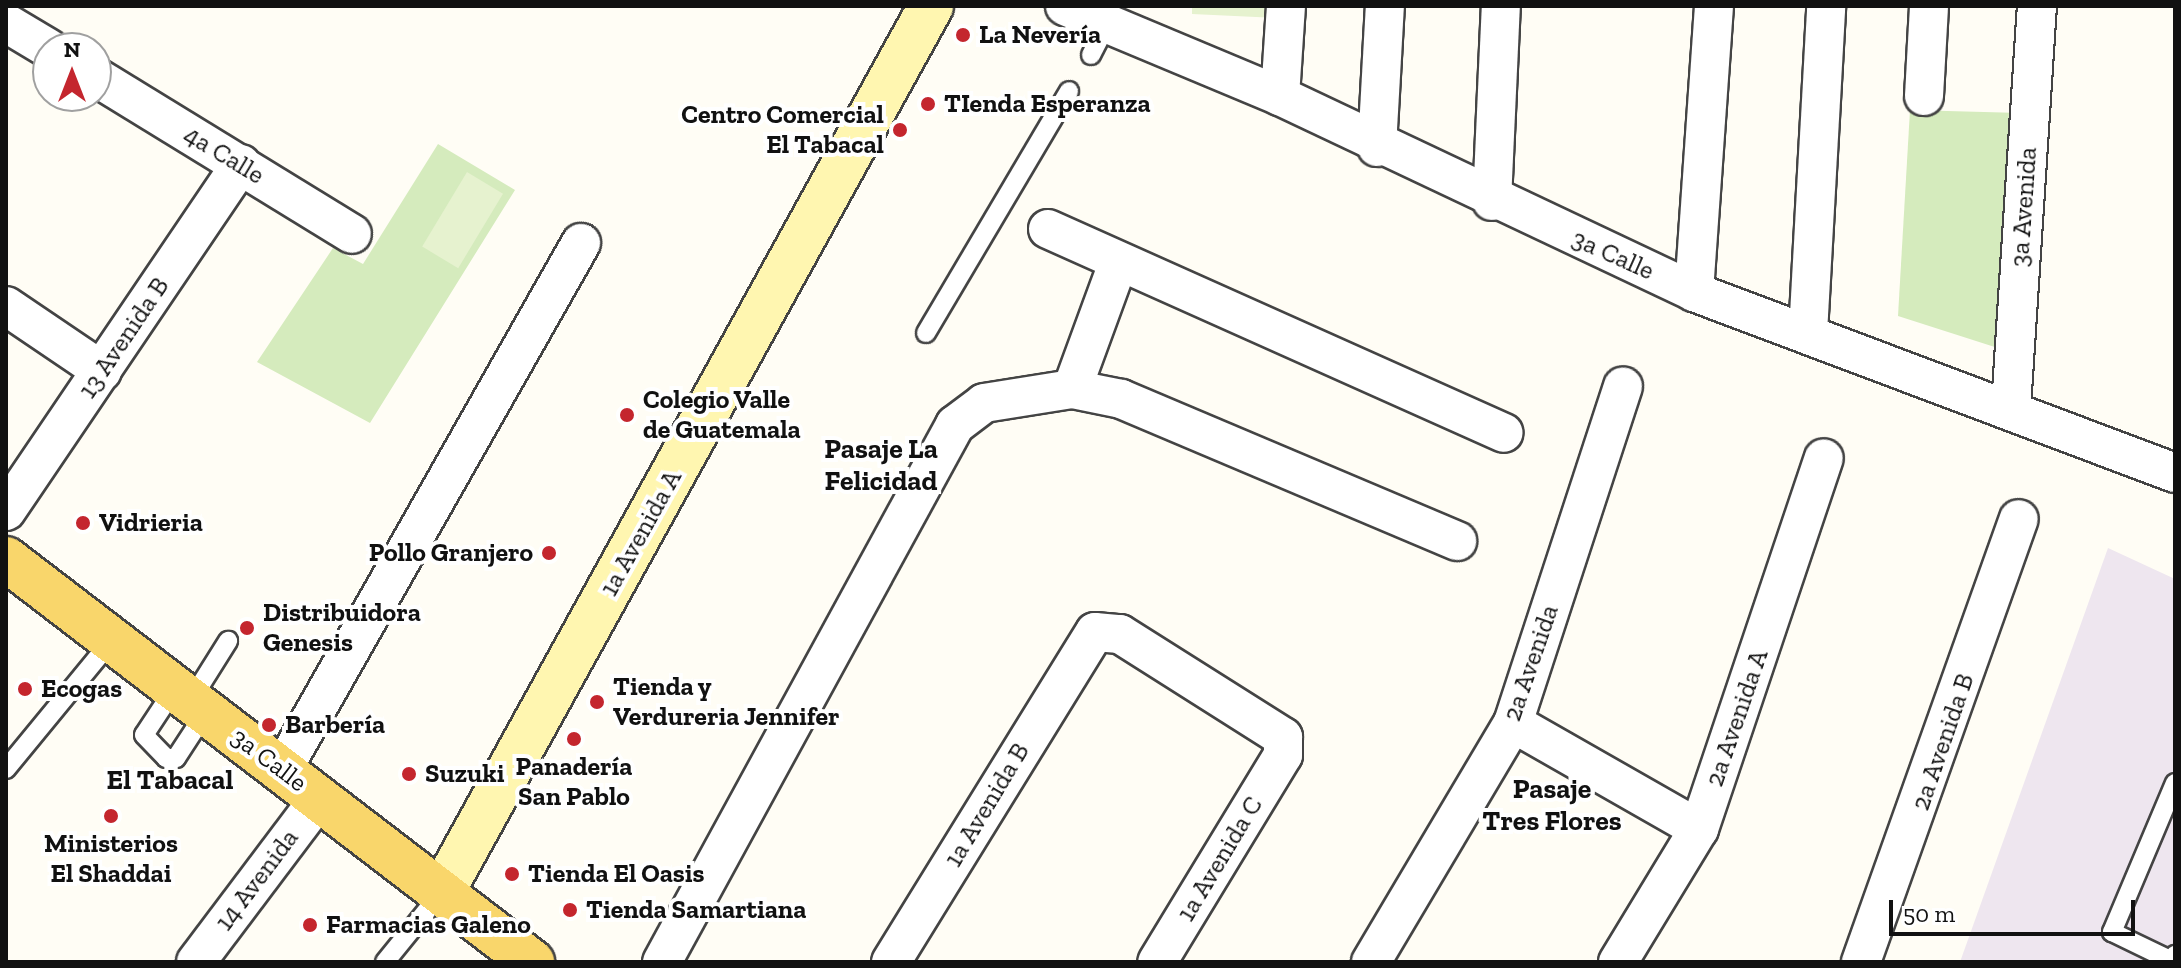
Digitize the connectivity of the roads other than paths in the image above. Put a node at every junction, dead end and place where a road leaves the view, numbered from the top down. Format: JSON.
{"nodes":[{"id":1,"x":931,"y":6,"type":"edge"},
{"id":2,"x":1065,"y":6,"type":"edge"},
{"id":3,"x":1286,"y":6,"type":"edge"},
{"id":4,"x":1385,"y":6,"type":"edge"},
{"id":5,"x":1501,"y":6,"type":"edge"},
{"id":6,"x":1714,"y":6,"type":"edge"},
{"id":7,"x":1826,"y":6,"type":"edge"},
{"id":8,"x":1929,"y":6,"type":"edge"},
{"id":9,"x":2037,"y":6,"type":"edge"},
{"id":10,"x":6,"y":23,"type":"edge"},
{"id":11,"x":32,"y":38,"type":"edge"},
{"id":12,"x":112,"y":87,"type":"edge"},
{"id":13,"x":1069,"y":91,"type":"dead end"},
{"id":14,"x":1280,"y":96,"type":"junction"},
{"id":15,"x":1924,"y":96,"type":"dead end"},
{"id":16,"x":1377,"y":147,"type":"junction"},
{"id":17,"x":241,"y":164,"type":"junction"},
{"id":18,"x":1492,"y":201,"type":"junction"},
{"id":19,"x":1048,"y":229,"type":"dead end"},
{"id":20,"x":352,"y":234,"type":"dead end"},
{"id":21,"x":581,"y":243,"type":"dead end"},
{"id":22,"x":1118,"y":263,"type":"junction"},
{"id":23,"x":1694,"y":292,"type":"junction"},
{"id":24,"x":6,"y":306,"type":"edge"},
{"id":25,"x":926,"y":333,"type":"dead end"},
{"id":26,"x":1808,"y":333,"type":"junction"},
{"id":27,"x":102,"y":371,"type":"junction"},
{"id":28,"x":1623,"y":386,"type":"dead end"},
{"id":29,"x":1072,"y":389,"type":"junction"},
{"id":30,"x":2011,"y":407,"type":"junction"},
{"id":31,"x":1503,"y":433,"type":"dead end"},
{"id":32,"x":1824,"y":458,"type":"dead end"},
{"id":33,"x":2175,"y":473,"type":"edge"},
{"id":34,"x":6,"y":511,"type":"edge"},
{"id":35,"x":2019,"y":519,"type":"dead end"},
{"id":36,"x":1457,"y":541,"type":"dead end"},
{"id":37,"x":6,"y":559,"type":"edge"},
{"id":38,"x":111,"y":641,"type":"junction"},
{"id":39,"x":228,"y":641,"type":"dead end"},
{"id":40,"x":191,"y":700,"type":"junction"},
{"id":41,"x":1513,"y":723,"type":"junction"},
{"id":42,"x":1283,"y":755,"type":"joint"},
{"id":43,"x":6,"y":769,"type":"edge"},
{"id":44,"x":282,"y":770,"type":"junction"},
{"id":45,"x":2175,"y":783,"type":"edge"},
{"id":46,"x":319,"y":799,"type":"junction"},
{"id":47,"x":1699,"y":829,"type":"junction"},
{"id":48,"x":442,"y":892,"type":"junction"},
{"id":49,"x":2139,"y":955,"type":"edge"},
{"id":50,"x":2175,"y":955,"type":"edge"},
{"id":51,"x":196,"y":962,"type":"edge"},
{"id":52,"x":385,"y":962,"type":"edge"},
{"id":53,"x":532,"y":962,"type":"edge"},
{"id":54,"x":662,"y":962,"type":"edge"},
{"id":55,"x":891,"y":962,"type":"edge"},
{"id":56,"x":1157,"y":962,"type":"edge"},
{"id":57,"x":1371,"y":962,"type":"edge"},
{"id":58,"x":1618,"y":962,"type":"edge"},
{"id":59,"x":1861,"y":962,"type":"edge"}],
"edges":[{"from":1,"to":48,"type":"street","name":"1a Avenida A"},
{"from":2,"to":14,"type":"street","name":"3a Calle"},
{"from":3,"to":14,"type":"street"},
{"from":4,"to":16,"type":"street"},
{"from":5,"to":18,"type":"street"},
{"from":6,"to":23,"type":"street"},
{"from":7,"to":26,"type":"street"},
{"from":8,"to":15,"type":"street"},
{"from":9,"to":30,"type":"street","name":"3a Avenida"},
{"from":10,"to":11,"type":"street"},
{"from":12,"to":17,"type":"street","name":"4a Calle"},
{"from":13,"to":25,"type":"lane"},
{"from":14,"to":16,"type":"street","name":"3a Calle"},
{"from":16,"to":18,"type":"street","name":"3a Calle"},
{"from":17,"to":20,"type":"street","name":"4a Calle"},
{"from":17,"to":27,"type":"street","name":"13 Avenida B"},
{"from":18,"to":23,"type":"street","name":"3a Calle"},
{"from":19,"to":22,"type":"street"},
{"from":21,"to":44,"type":"street"},
{"from":22,"to":29,"type":"street"},
{"from":22,"to":31,"type":"street"},
{"from":23,"to":26,"type":"street","name":"3a Calle"},
{"from":24,"to":27,"type":"street"},
{"from":26,"to":30,"type":"street","name":"3a Calle"},
{"from":27,"to":34,"type":"street","name":"13 Avenida B"},
{"from":28,"to":41,"type":"street","name":"2a Avenida"},
{"from":29,"to":36,"type":"street"},
{"from":29,"to":54,"type":"street"},
{"from":30,"to":33,"type":"street","name":"3a Calle"},
{"from":32,"to":47,"type":"street","name":"2a Avenida A"},
{"from":35,"to":59,"type":"street","name":"2a Avenida B"},
{"from":37,"to":38,"type":"main road","name":"3a Calle"},
{"from":38,"to":40,"type":"main road","name":"3a Calle"},
{"from":38,"to":43,"type":"lane"},
{"from":39,"to":40,"type":"lane"},
{"from":40,"to":44,"type":"main road","name":"3a Calle"},
{"from":41,"to":47,"type":"street"},
{"from":41,"to":57,"type":"street","name":"2a Avenida"},
{"from":42,"to":55,"type":"street","name":"1a Avenida B"},
{"from":42,"to":56,"type":"street","name":"1a Avenida C"},
{"from":44,"to":46,"type":"main road","name":"3a Calle"},
{"from":45,"to":49,"type":"lane"},
{"from":46,"to":48,"type":"main road","name":"3a Calle"},
{"from":46,"to":51,"type":"street","name":"14 Avenida"},
{"from":47,"to":58,"type":"street","name":"2a Avenida A"},
{"from":48,"to":52,"type":"lane"},
{"from":48,"to":53,"type":"main road","name":"3a Calle"},
{"from":49,"to":50,"type":"lane"}]}
